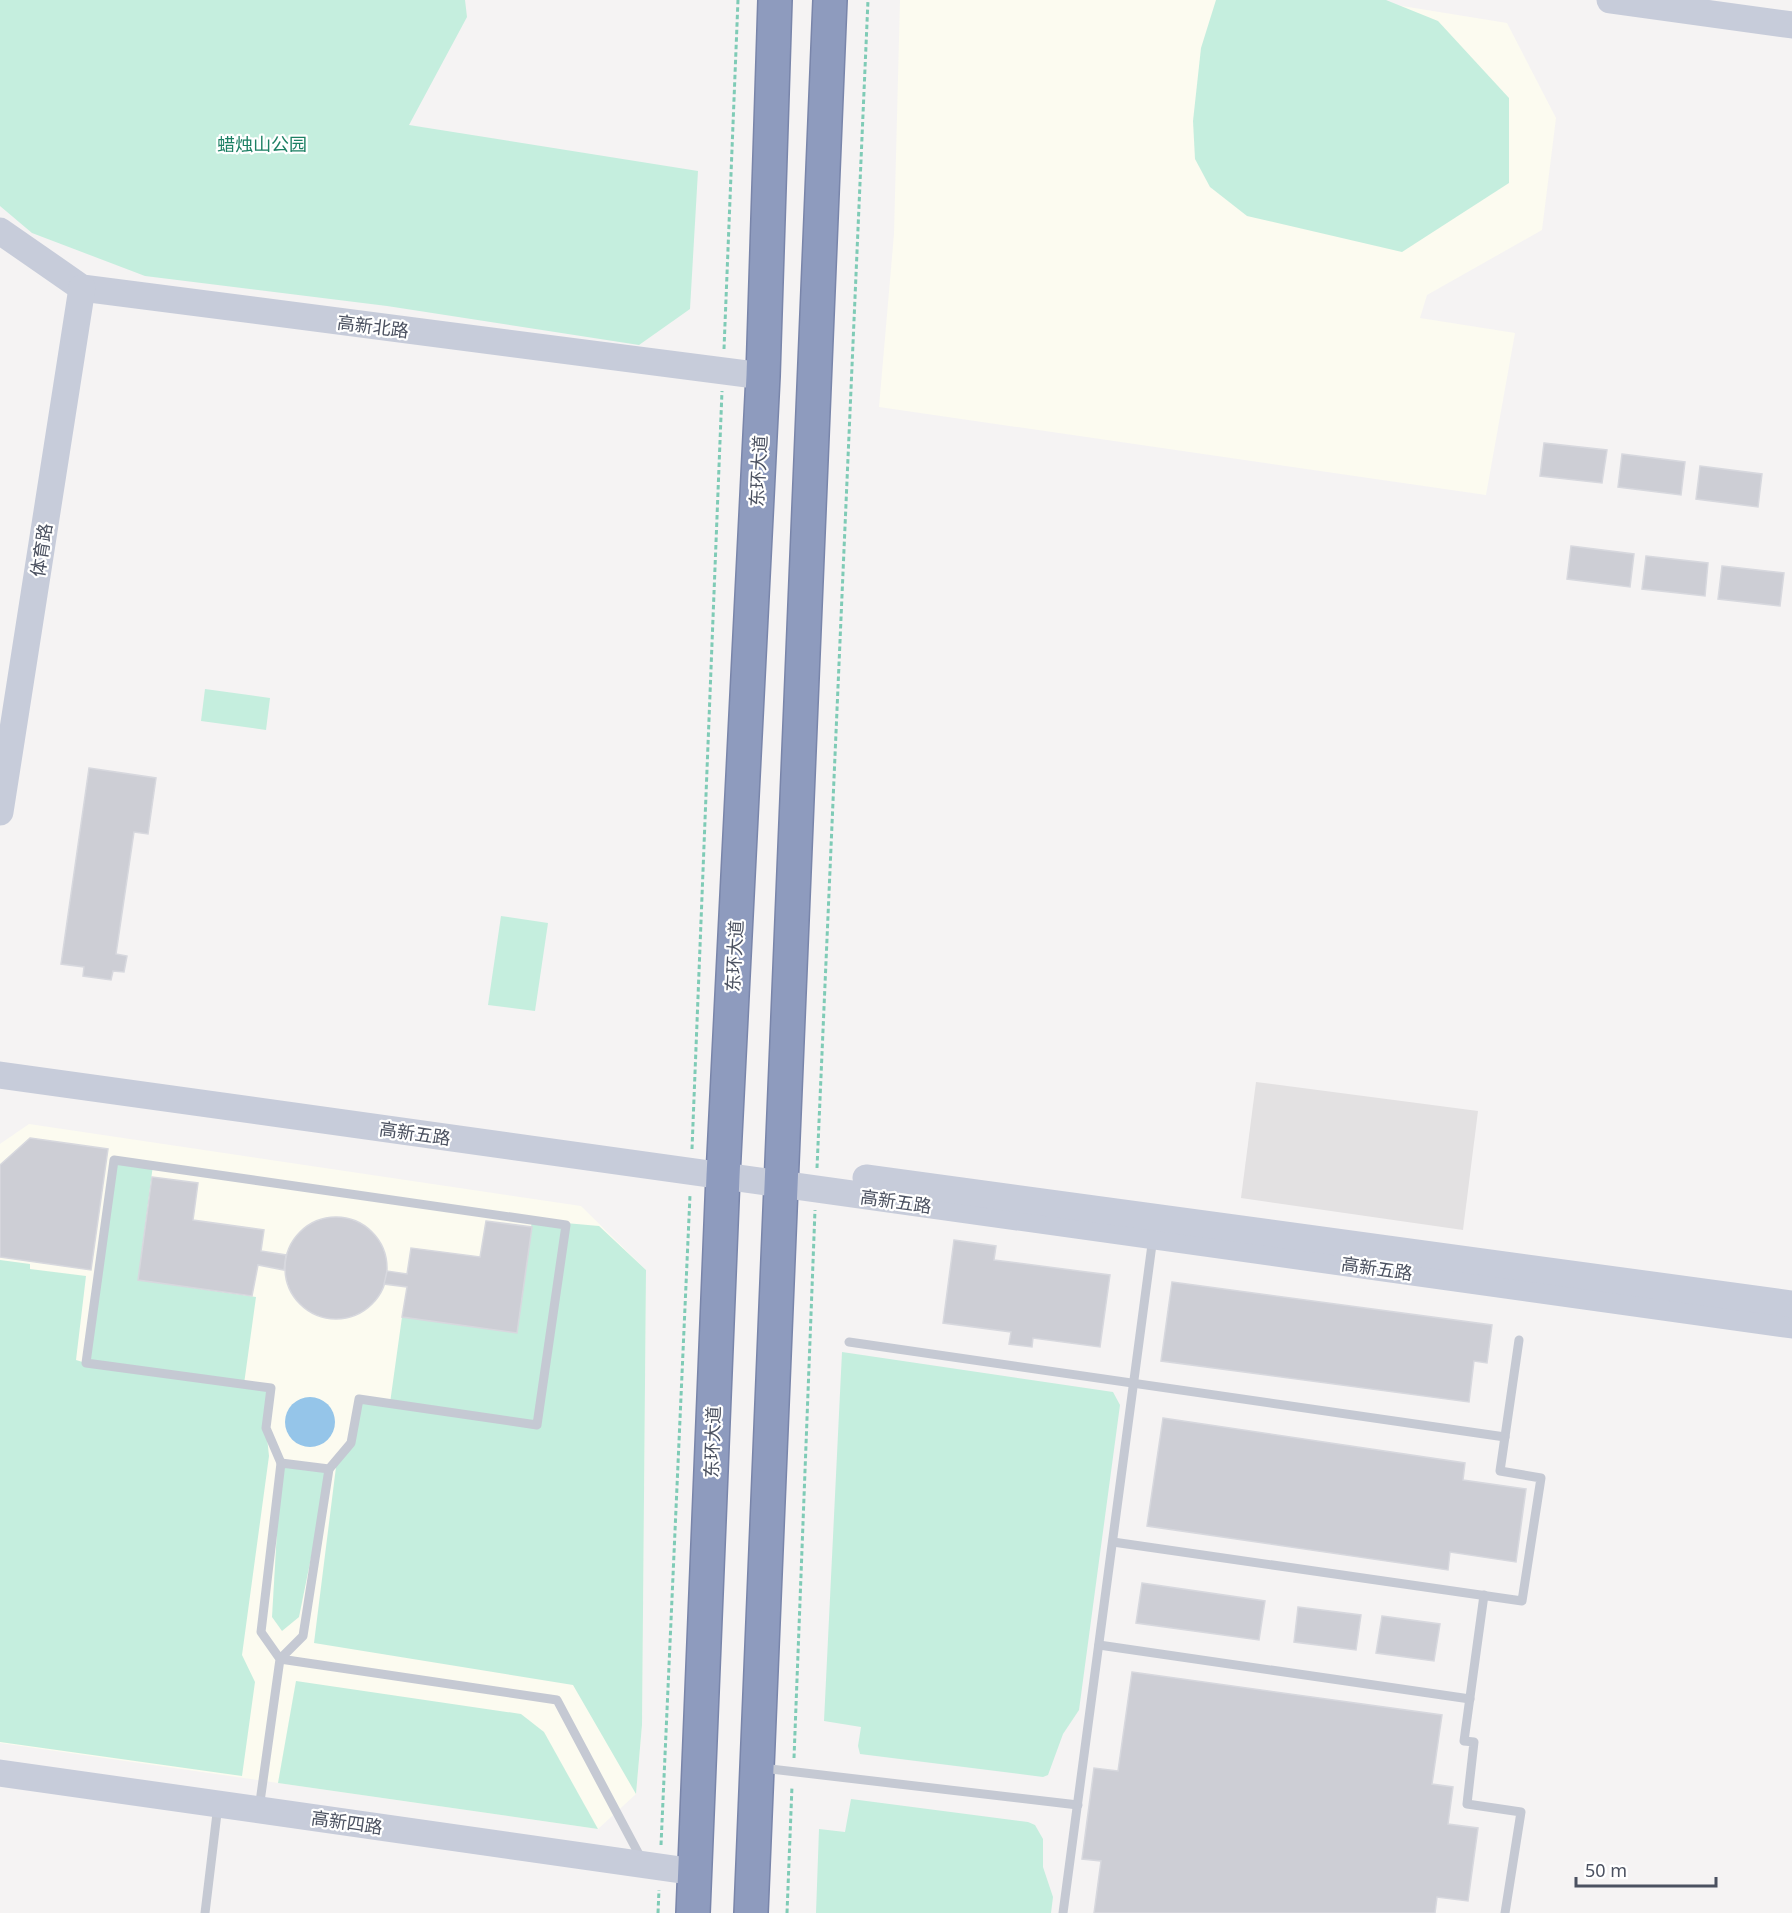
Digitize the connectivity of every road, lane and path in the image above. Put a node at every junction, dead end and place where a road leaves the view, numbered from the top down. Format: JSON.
{"nodes":[{"id":1,"x":738,"y":0,"type":"edge"},
{"id":2,"x":775,"y":0,"type":"edge"},
{"id":3,"x":830,"y":0,"type":"edge"},
{"id":4,"x":868,"y":0,"type":"edge"},
{"id":5,"x":1610,"y":0,"type":"edge"},
{"id":6,"x":1792,"y":25,"type":"edge"},
{"id":7,"x":0,"y":231,"type":"edge"},
{"id":8,"x":82,"y":288,"type":"junction"},
{"id":9,"x":723,"y":370,"type":"junction"},
{"id":10,"x":763,"y":376,"type":"junction"},
{"id":11,"x":0,"y":812,"type":"edge"},
{"id":12,"x":0,"y":1057,"type":"edge"},
{"id":13,"x":0,"y":1076,"type":"edge"},
{"id":14,"x":691,"y":1163,"type":"junction"},
{"id":15,"x":723,"y":1167,"type":"junction"},
{"id":16,"x":782,"y":1175,"type":"junction"},
{"id":17,"x":817,"y":1180,"type":"junction"},
{"id":18,"x":1154,"y":1237,"type":"junction"},
{"id":19,"x":1792,"y":1304,"type":"edge"},
{"id":20,"x":1792,"y":1325,"type":"edge"},
{"id":21,"x":1518,"y":1340,"type":"dead end"},
{"id":22,"x":849,"y":1342,"type":"dead end"},
{"id":23,"x":1134,"y":1384,"type":"junction"},
{"id":24,"x":1505,"y":1437,"type":"junction"},
{"id":25,"x":282,"y":1463,"type":"junction"},
{"id":26,"x":329,"y":1469,"type":"junction"},
{"id":27,"x":1113,"y":1542,"type":"junction"},
{"id":28,"x":1484,"y":1595,"type":"junction"},
{"id":29,"x":1099,"y":1645,"type":"junction"},
{"id":30,"x":280,"y":1659,"type":"junction"},
{"id":31,"x":1470,"y":1699,"type":"junction"},
{"id":32,"x":757,"y":1768,"type":"junction"},
{"id":33,"x":793,"y":1770,"type":"junction"},
{"id":34,"x":0,"y":1773,"type":"edge"},
{"id":35,"x":219,"y":1803,"type":"junction"},
{"id":36,"x":1078,"y":1805,"type":"junction"},
{"id":37,"x":259,"y":1809,"type":"junction"},
{"id":38,"x":652,"y":1866,"type":"junction"},
{"id":39,"x":695,"y":1872,"type":"junction"},
{"id":40,"x":205,"y":1913,"type":"edge"},
{"id":41,"x":658,"y":1913,"type":"edge"},
{"id":42,"x":693,"y":1913,"type":"edge"},
{"id":43,"x":751,"y":1913,"type":"edge"},
{"id":44,"x":787,"y":1913,"type":"edge"},
{"id":45,"x":1063,"y":1913,"type":"edge"},
{"id":46,"x":1505,"y":1913,"type":"edge"}],
"edges":[{"from":1,"to":9,"type":"path"},
{"from":2,"to":10,"type":"highway","name":"东环大道"},
{"from":3,"to":16,"type":"highway"},
{"from":4,"to":17,"type":"path"},
{"from":5,"to":6,"type":"main road"},
{"from":7,"to":8,"type":"main road","name":"高新北路"},
{"from":8,"to":9,"type":"main road","name":"高新北路"},
{"from":8,"to":11,"type":"main road","name":"体育路"},
{"from":9,"to":10,"type":"main road","name":"高新北路"},
{"from":9,"to":14,"type":"path"},
{"from":10,"to":15,"type":"highway","name":"东环大道"},
{"from":12,"to":14,"type":"main road","name":"高新五路"},
{"from":13,"to":14,"type":"main road","name":"高新五路"},
{"from":14,"to":15,"type":"main road","name":"高新五路"},
{"from":14,"to":38,"type":"path"},
{"from":15,"to":16,"type":"main road","name":"高新五路"},
{"from":15,"to":39,"type":"highway","name":"东环大道"},
{"from":16,"to":17,"type":"main road","name":"高新五路"},
{"from":16,"to":32,"type":"highway"},
{"from":17,"to":18,"type":"main road","name":"高新五路"},
{"from":17,"to":19,"type":"main road","name":"高新五路"},
{"from":17,"to":33,"type":"path"},
{"from":18,"to":20,"type":"main road","name":"高新五路"},
{"from":18,"to":23,"type":"lane"},
{"from":21,"to":24,"type":"lane"},
{"from":22,"to":23,"type":"lane"},
{"from":23,"to":24,"type":"lane"},
{"from":23,"to":27,"type":"lane"},
{"from":24,"to":28,"type":"lane"},
{"from":25,"to":26,"type":"lane"},
{"from":25,"to":26,"type":"lane"},
{"from":25,"to":30,"type":"lane"},
{"from":26,"to":30,"type":"lane"},
{"from":27,"to":28,"type":"lane"},
{"from":27,"to":29,"type":"lane"},
{"from":28,"to":31,"type":"lane"},
{"from":29,"to":31,"type":"lane"},
{"from":29,"to":36,"type":"lane"},
{"from":30,"to":37,"type":"lane"},
{"from":30,"to":38,"type":"lane"},
{"from":31,"to":46,"type":"lane"},
{"from":32,"to":33,"type":"lane"},
{"from":32,"to":43,"type":"highway"},
{"from":33,"to":36,"type":"lane"},
{"from":33,"to":44,"type":"path"},
{"from":34,"to":35,"type":"main road","name":"高新四路"},
{"from":35,"to":37,"type":"main road","name":"高新四路"},
{"from":35,"to":40,"type":"lane"},
{"from":36,"to":45,"type":"lane"},
{"from":37,"to":38,"type":"main road","name":"高新四路"},
{"from":38,"to":39,"type":"main road","name":"高新四路"},
{"from":38,"to":41,"type":"path"},
{"from":39,"to":42,"type":"highway","name":"东环大道"}]}
